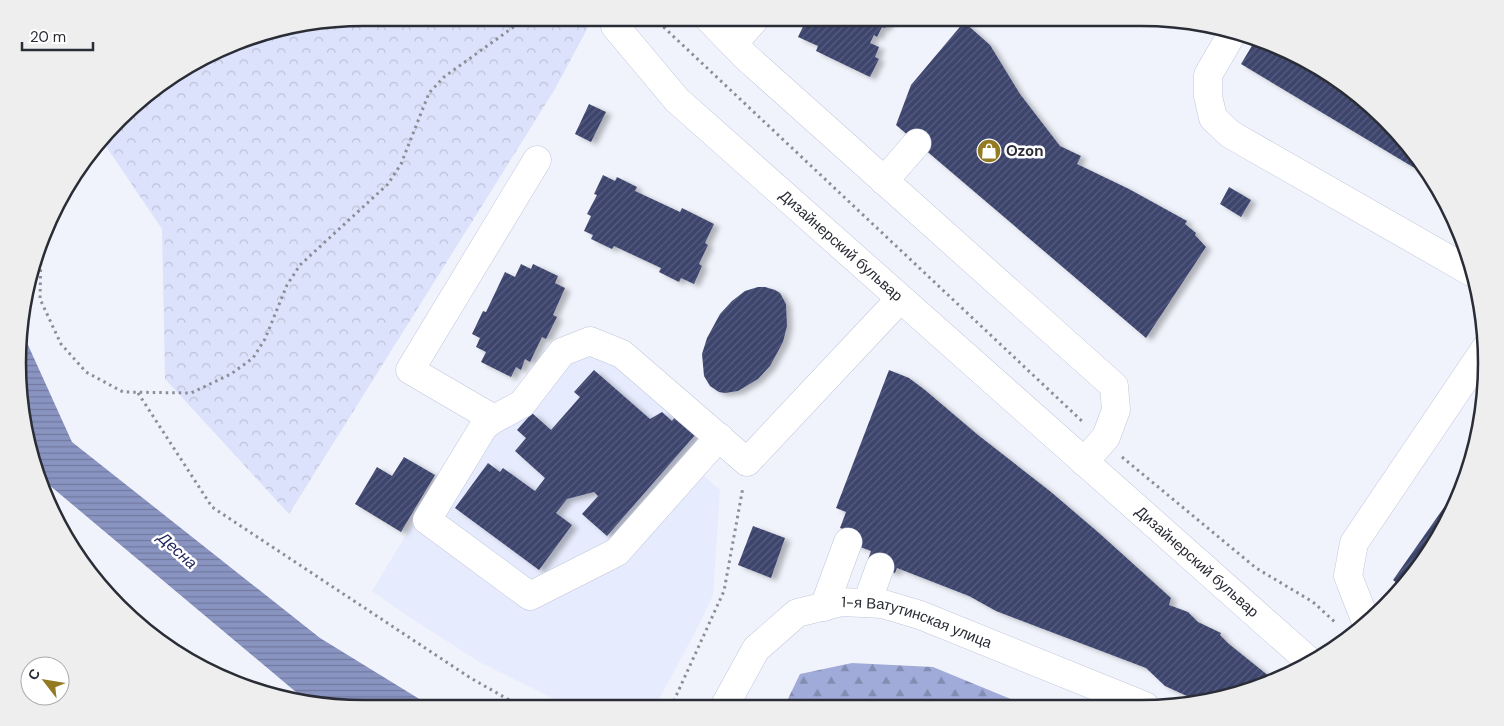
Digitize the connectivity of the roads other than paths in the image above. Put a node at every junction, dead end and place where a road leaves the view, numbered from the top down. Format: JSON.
{"nodes":[{"id":1,"x":615,"y":26,"type":"edge"},
{"id":2,"x":716,"y":26,"type":"edge"},
{"id":3,"x":749,"y":26,"type":"edge"},
{"id":4,"x":1229,"y":38,"type":"edge"},
{"id":5,"x":734,"y":43,"type":"junction"},
{"id":6,"x":917,"y":142,"type":"dead end"},
{"id":7,"x":537,"y":160,"type":"dead end"},
{"id":8,"x":884,"y":181,"type":"junction"},
{"id":9,"x":1464,"y":268,"type":"edge"},
{"id":10,"x":900,"y":299,"type":"junction"},
{"id":11,"x":1478,"y":360,"type":"edge"},
{"id":12,"x":494,"y":420,"type":"junction"},
{"id":13,"x":719,"y":437,"type":"junction"},
{"id":14,"x":1084,"y":462,"type":"junction"},
{"id":15,"x":855,"y":545,"type":"dead end"},
{"id":16,"x":880,"y":567,"type":"dead end"},
{"id":17,"x":844,"y":604,"type":"junction"},
{"id":18,"x":1354,"y":624,"type":"edge"},
{"id":19,"x":1305,"y":657,"type":"edge"},
{"id":20,"x":728,"y":700,"type":"edge"},
{"id":21,"x":1130,"y":700,"type":"edge"}],
"edges":[{"from":1,"to":10,"type":"street","name":"Дизайнерский бульвар"},
{"from":2,"to":5,"type":"street"},
{"from":3,"to":5,"type":"street"},
{"from":4,"to":9,"type":"street"},
{"from":5,"to":8,"type":"street"},
{"from":6,"to":8,"type":"street"},
{"from":7,"to":12,"type":"street"},
{"from":8,"to":14,"type":"street"},
{"from":10,"to":13,"type":"street"},
{"from":10,"to":14,"type":"street","name":"Дизайнерский бульвар"},
{"from":11,"to":18,"type":"street"},
{"from":12,"to":13,"type":"street"},
{"from":12,"to":13,"type":"street"},
{"from":14,"to":19,"type":"street","name":"Дизайнерский бульвар"},
{"from":15,"to":17,"type":"street"},
{"from":16,"to":17,"type":"street"},
{"from":17,"to":20,"type":"street","name":"1-я Ватутинская улица"},
{"from":17,"to":21,"type":"street","name":"1-я Ватутинская улица"}]}
